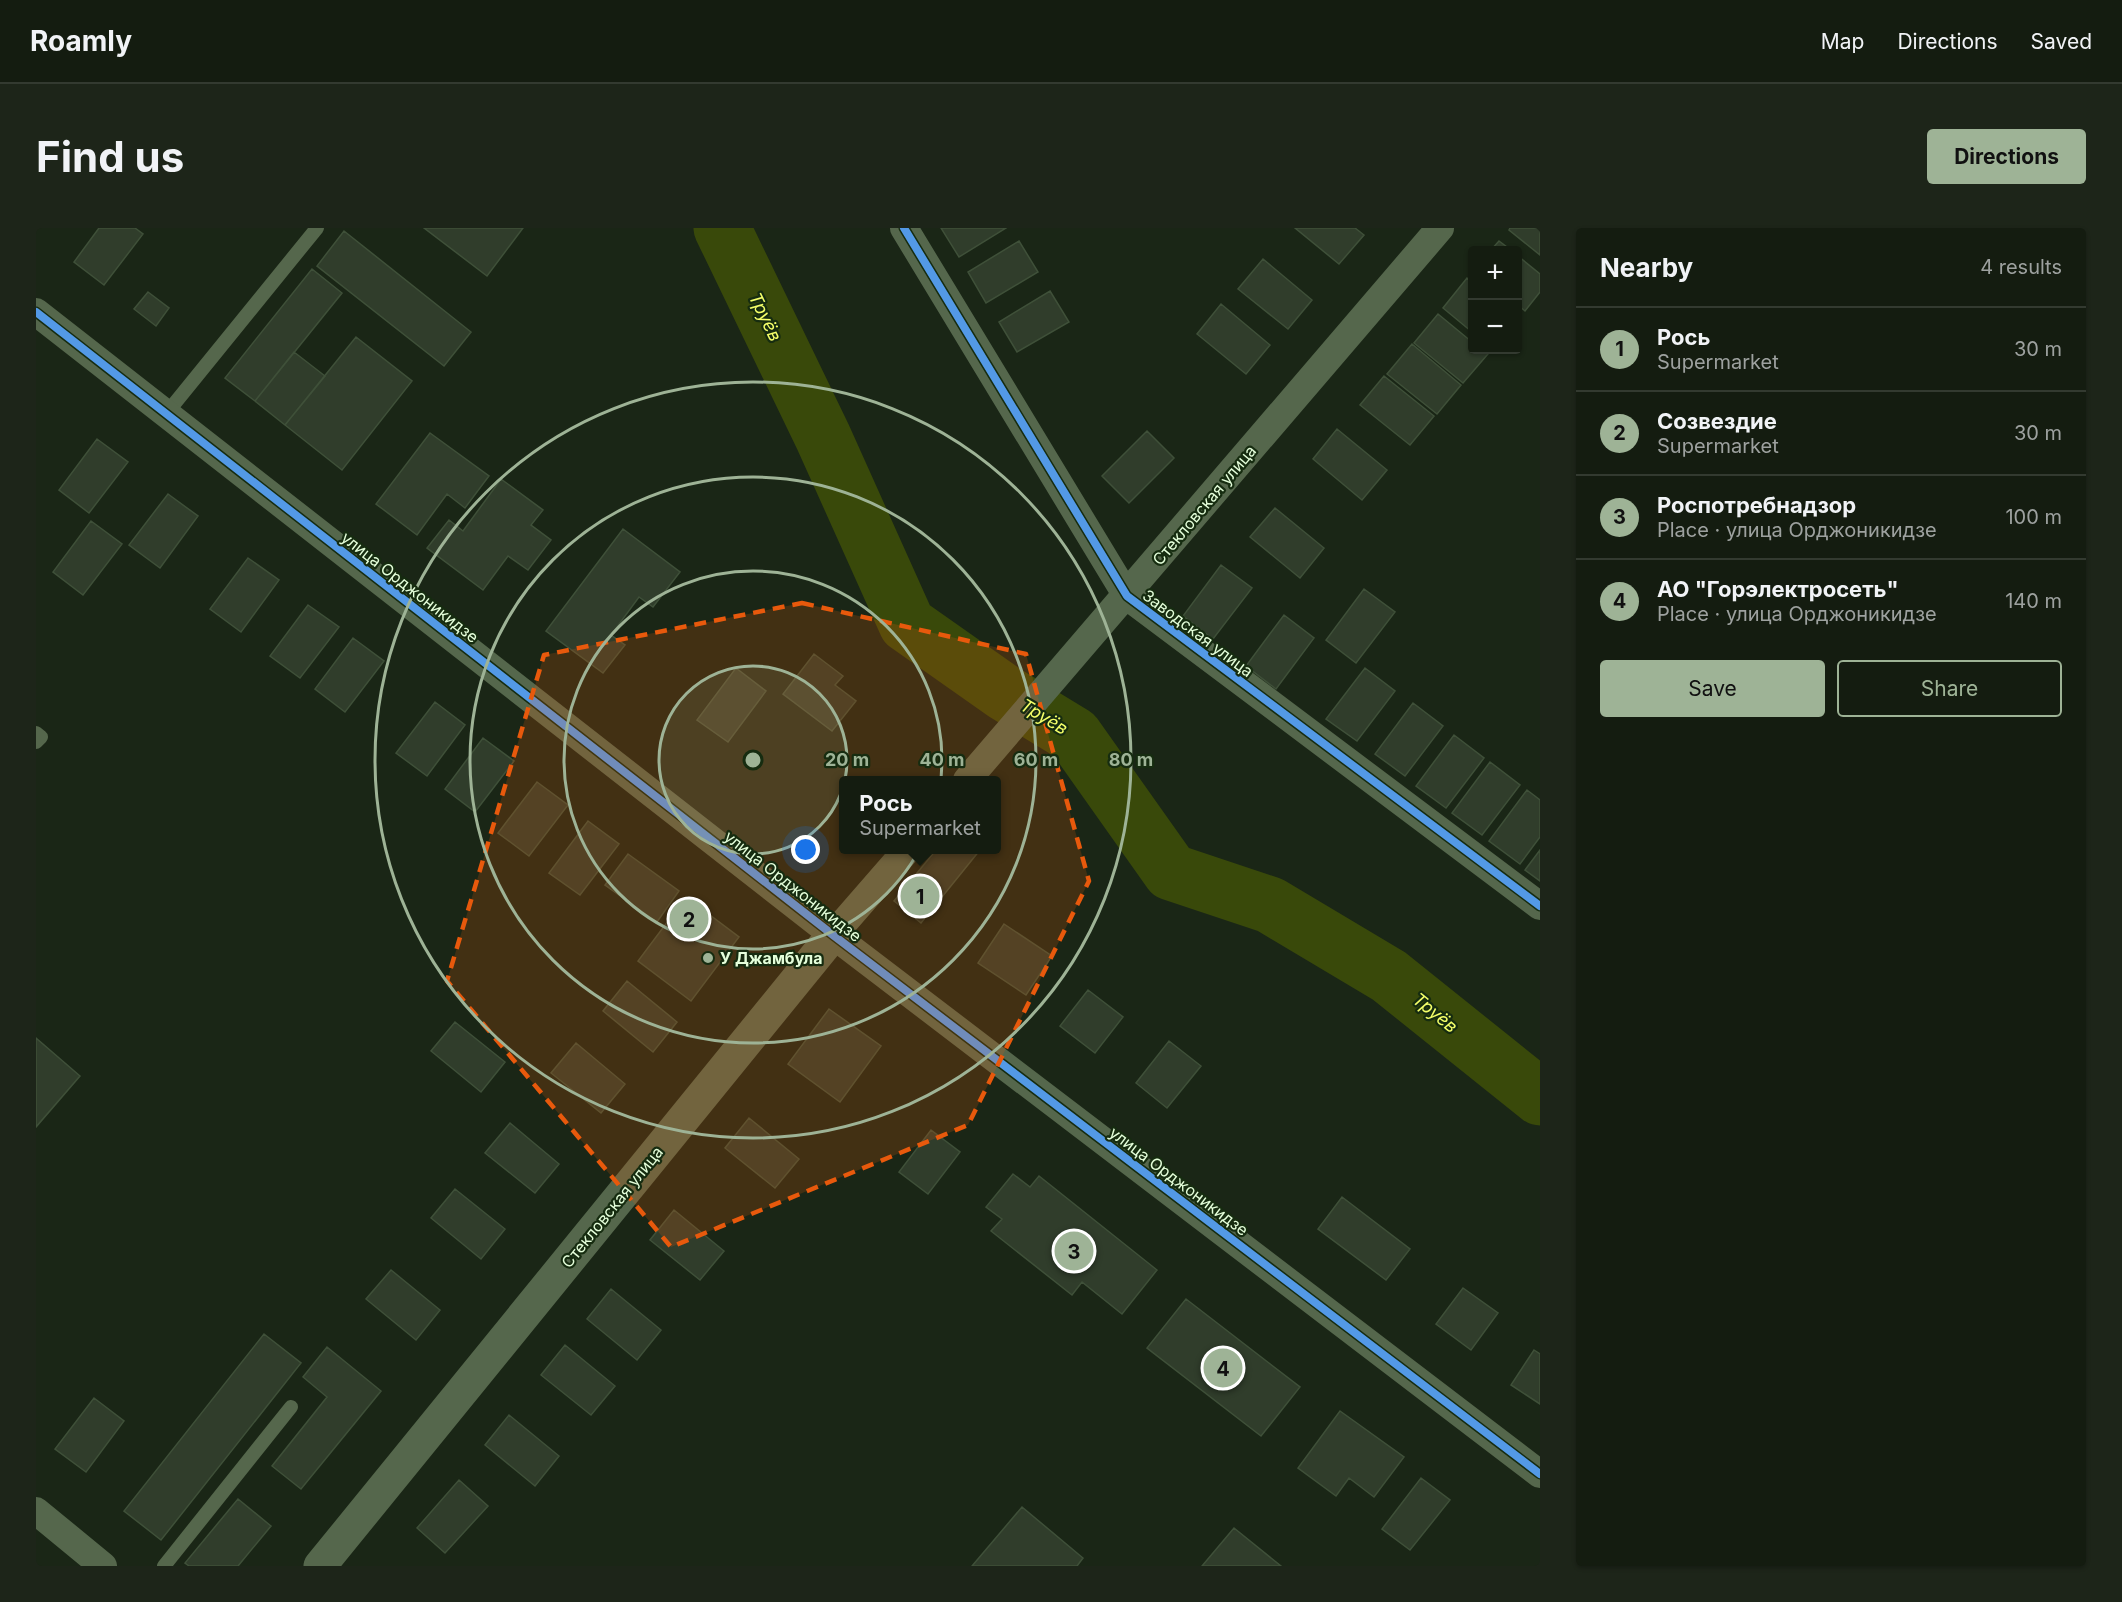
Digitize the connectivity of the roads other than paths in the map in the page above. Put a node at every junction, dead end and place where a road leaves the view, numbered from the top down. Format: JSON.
{"nodes":[{"id":1,"x":317,"y":228,"type":"edge"},
{"id":2,"x":904,"y":228,"type":"edge"},
{"id":3,"x":1440,"y":228,"type":"edge"},
{"id":4,"x":36,"y":312,"type":"edge"},
{"id":5,"x":166,"y":414,"type":"junction"},
{"id":6,"x":1127,"y":596,"type":"junction"},
{"id":7,"x":36,"y":733,"type":"edge"},
{"id":8,"x":36,"y":742,"type":"edge"},
{"id":9,"x":975,"y":771,"type":"edge"},
{"id":10,"x":903,"y":854,"type":"edge"},
{"id":11,"x":1540,"y":906,"type":"edge"},
{"id":12,"x":833,"y":934,"type":"junction"},
{"id":13,"x":291,"y":1407,"type":"dead end"},
{"id":14,"x":1540,"y":1474,"type":"edge"},
{"id":15,"x":36,"y":1511,"type":"edge"},
{"id":16,"x":103,"y":1566,"type":"edge"},
{"id":17,"x":164,"y":1566,"type":"edge"},
{"id":18,"x":320,"y":1566,"type":"edge"}],
"edges":[{"from":1,"to":5,"type":"lane"},
{"from":2,"to":6,"type":"street","name":"Заводская улица"},
{"from":3,"to":6,"type":"street","name":"Стекловская улица"},
{"from":4,"to":5,"type":"street","name":"улица Орджоникидзе"},
{"from":5,"to":12,"type":"street","name":"улица Орджоникидзе"},
{"from":6,"to":9,"type":"street","name":"Стекловская улица"},
{"from":6,"to":11,"type":"street","name":"Заводская улица"},
{"from":7,"to":8,"type":"lane"},
{"from":10,"to":12,"type":"street","name":"Стекловская улица"},
{"from":12,"to":14,"type":"street","name":"улица Орджоникидзе"},
{"from":12,"to":18,"type":"street","name":"Стекловская улица"},
{"from":13,"to":17,"type":"lane"},
{"from":15,"to":16,"type":"street"}]}
